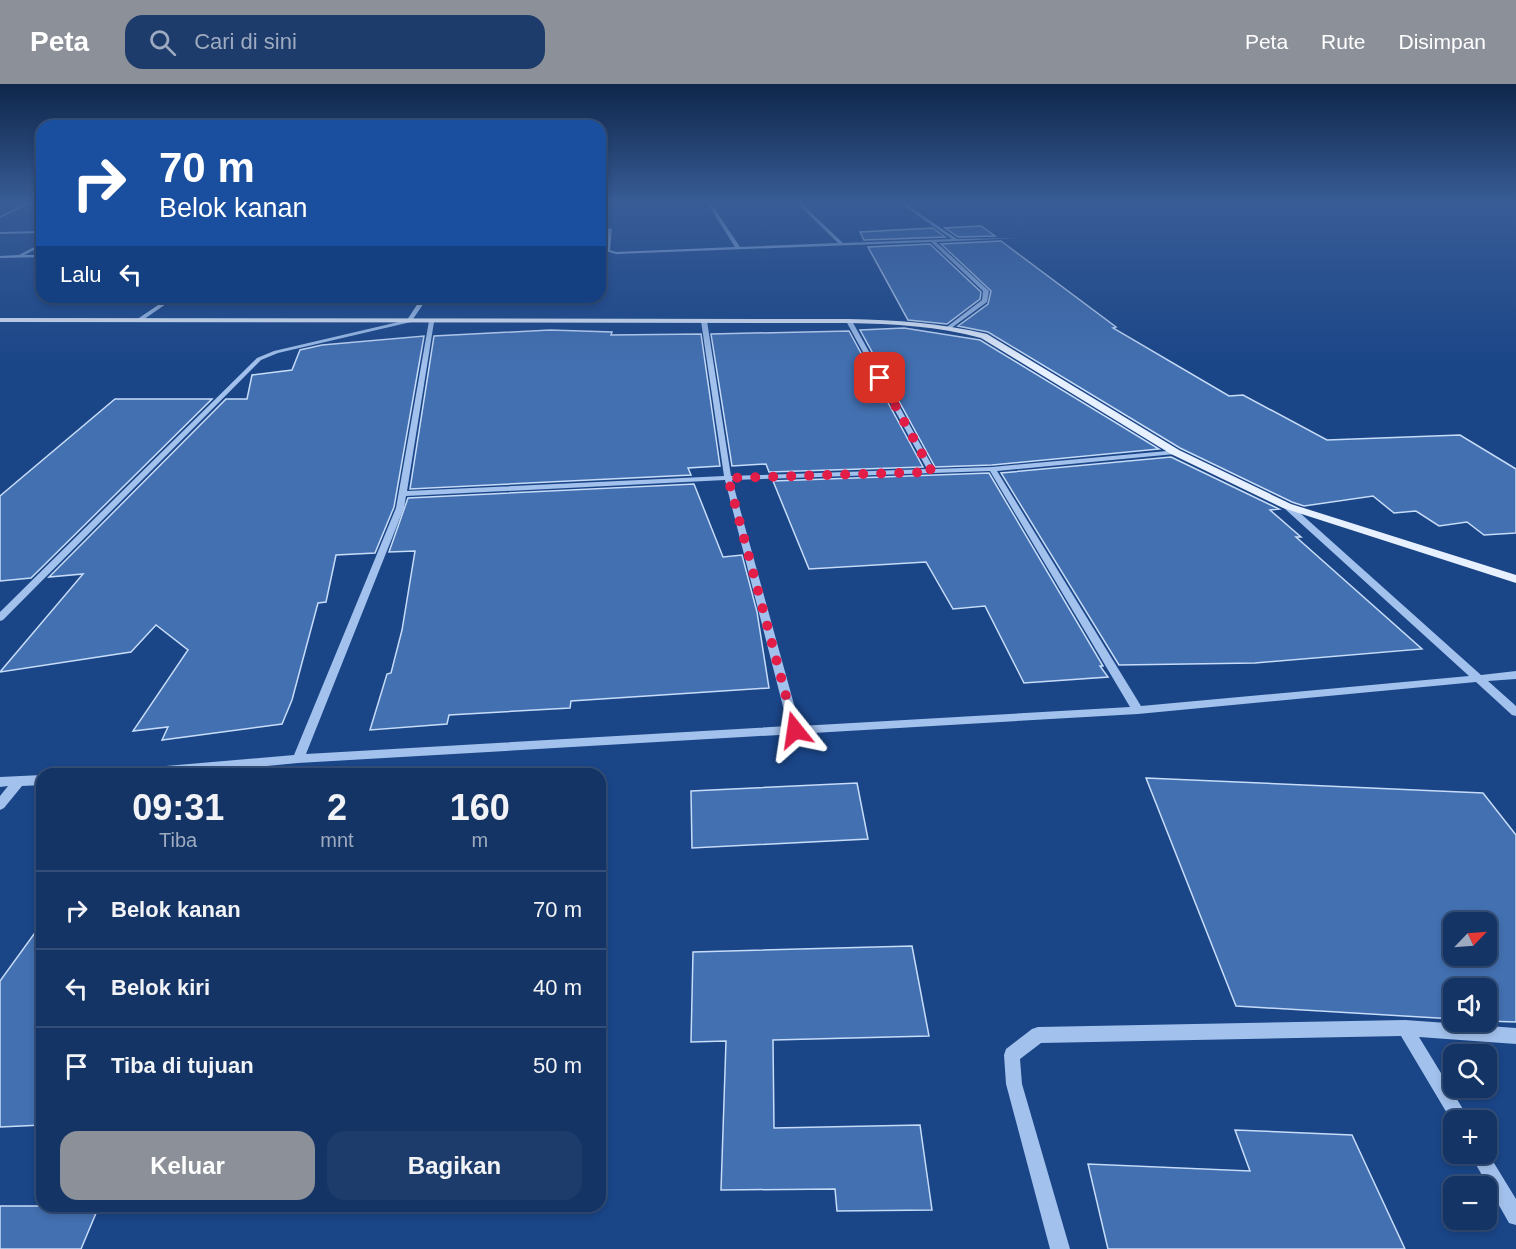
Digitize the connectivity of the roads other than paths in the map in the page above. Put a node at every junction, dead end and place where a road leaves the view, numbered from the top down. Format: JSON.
{"nodes":[{"id":1,"x":950,"y":257,"type":"edge"},
{"id":2,"x":164,"y":303,"type":"edge"},
{"id":3,"x":421,"y":303,"type":"edge"},
{"id":4,"x":0,"y":320,"type":"edge"},
{"id":5,"x":138,"y":321,"type":"junction"},
{"id":6,"x":409,"y":321,"type":"junction"},
{"id":7,"x":704,"y":321,"type":"junction"},
{"id":8,"x":849,"y":321,"type":"junction"},
{"id":9,"x":431,"y":322,"type":"junction"},
{"id":10,"x":950,"y":327,"type":"junction"},
{"id":11,"x":1175,"y":452,"type":"junction"},
{"id":12,"x":992,"y":469,"type":"junction"},
{"id":13,"x":932,"y":472,"type":"junction"},
{"id":14,"x":728,"y":478,"type":"junction"},
{"id":15,"x":402,"y":494,"type":"junction"},
{"id":16,"x":1287,"y":506,"type":"junction"},
{"id":17,"x":1516,"y":579,"type":"edge"},
{"id":18,"x":0,"y":618,"type":"edge"},
{"id":19,"x":1516,"y":675,"type":"edge"},
{"id":20,"x":1479,"y":678,"type":"junction"},
{"id":21,"x":1138,"y":710,"type":"junction"},
{"id":22,"x":1516,"y":712,"type":"edge"},
{"id":23,"x":795,"y":730,"type":"junction"},
{"id":24,"x":298,"y":759,"type":"junction"},
{"id":25,"x":198,"y":768,"type":"edge"},
{"id":26,"x":36,"y":780,"type":"edge"},
{"id":27,"x":19,"y":781,"type":"junction"},
{"id":28,"x":0,"y":782,"type":"edge"},
{"id":29,"x":0,"y":805,"type":"edge"},
{"id":30,"x":1405,"y":1028,"type":"junction"},
{"id":31,"x":1516,"y":1036,"type":"edge"},
{"id":32,"x":1454,"y":1110,"type":"edge"},
{"id":33,"x":1485,"y":1164,"type":"edge"},
{"id":34,"x":1516,"y":1216,"type":"edge"},
{"id":35,"x":1060,"y":1249,"type":"edge"}],
"edges":[{"from":1,"to":10,"type":"street"},
{"from":2,"to":5,"type":"street"},
{"from":3,"to":6,"type":"street"},
{"from":4,"to":5,"type":"main road"},
{"from":5,"to":6,"type":"main road"},
{"from":6,"to":9,"type":"main road"},
{"from":6,"to":18,"type":"street"},
{"from":7,"to":8,"type":"main road"},
{"from":7,"to":9,"type":"main road"},
{"from":7,"to":14,"type":"street"},
{"from":8,"to":10,"type":"main road"},
{"from":8,"to":13,"type":"street"},
{"from":9,"to":15,"type":"street"},
{"from":10,"to":11,"type":"main road"},
{"from":11,"to":12,"type":"street"},
{"from":11,"to":16,"type":"main road"},
{"from":12,"to":13,"type":"street"},
{"from":12,"to":21,"type":"street"},
{"from":13,"to":14,"type":"street"},
{"from":14,"to":15,"type":"street"},
{"from":14,"to":23,"type":"street"},
{"from":15,"to":24,"type":"street"},
{"from":16,"to":17,"type":"main road"},
{"from":16,"to":20,"type":"street"},
{"from":19,"to":20,"type":"street"},
{"from":20,"to":21,"type":"street"},
{"from":20,"to":22,"type":"street"},
{"from":21,"to":23,"type":"street"},
{"from":23,"to":24,"type":"street"},
{"from":24,"to":25,"type":"street"},
{"from":26,"to":27,"type":"street"},
{"from":27,"to":28,"type":"street"},
{"from":27,"to":29,"type":"street"},
{"from":30,"to":31,"type":"street"},
{"from":30,"to":32,"type":"street"},
{"from":30,"to":35,"type":"street"},
{"from":33,"to":34,"type":"street"}]}
